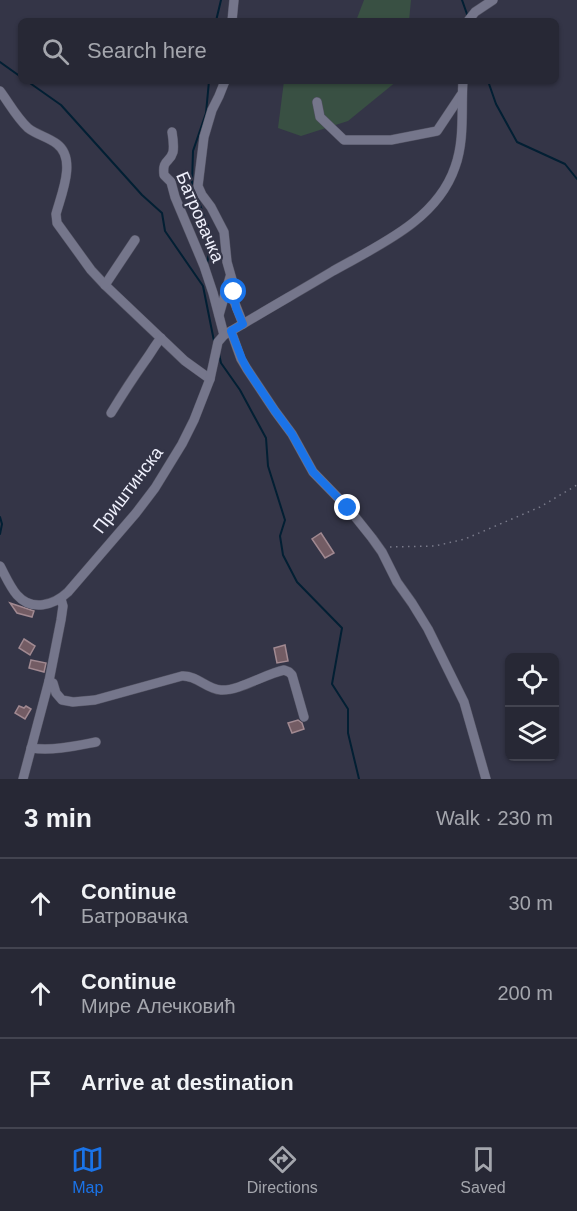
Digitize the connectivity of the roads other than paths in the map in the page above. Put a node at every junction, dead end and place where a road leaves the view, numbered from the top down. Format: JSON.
{"nodes":[{"id":1,"x":234,"y":0,"type":"edge"},
{"id":2,"x":493,"y":0,"type":"edge"},
{"id":3,"x":232,"y":18,"type":"edge"},
{"id":4,"x":470,"y":18,"type":"edge"},
{"id":5,"x":224,"y":84,"type":"edge"},
{"id":6,"x":463,"y":84,"type":"edge"},
{"id":7,"x":0,"y":92,"type":"edge"},
{"id":8,"x":462,"y":93,"type":"junction"},
{"id":9,"x":317,"y":102,"type":"dead end"},
{"id":10,"x":172,"y":132,"type":"dead end"},
{"id":11,"x":135,"y":240,"type":"dead end"},
{"id":12,"x":231,"y":275,"type":"junction"},
{"id":13,"x":105,"y":285,"type":"junction"},
{"id":14,"x":219,"y":318,"type":"junction"},
{"id":15,"x":243,"y":324,"type":"junction"},
{"id":16,"x":227,"y":333,"type":"junction"},
{"id":17,"x":161,"y":338,"type":"junction"},
{"id":18,"x":210,"y":379,"type":"junction"},
{"id":19,"x":111,"y":413,"type":"dead end"},
{"id":20,"x":0,"y":566,"type":"edge"},
{"id":21,"x":61,"y":599,"type":"junction"},
{"id":22,"x":49,"y":681,"type":"junction"},
{"id":23,"x":304,"y":717,"type":"dead end"},
{"id":24,"x":96,"y":742,"type":"dead end"},
{"id":25,"x":31,"y":748,"type":"junction"},
{"id":26,"x":23,"y":779,"type":"edge"},
{"id":27,"x":486,"y":779,"type":"edge"}],
"edges":[{"from":1,"to":3,"type":"street"},
{"from":2,"to":4,"type":"street"},
{"from":5,"to":12,"type":"street","name":"Батровачка"},
{"from":6,"to":8,"type":"street"},
{"from":7,"to":13,"type":"street"},
{"from":8,"to":9,"type":"street"},
{"from":8,"to":15,"type":"street"},
{"from":10,"to":14,"type":"street","name":"Батровачка"},
{"from":11,"to":13,"type":"street"},
{"from":12,"to":14,"type":"street","name":"Батровачка"},
{"from":12,"to":15,"type":"street","name":"Батровачка"},
{"from":13,"to":17,"type":"street"},
{"from":14,"to":16,"type":"street","name":"Батровачка"},
{"from":15,"to":16,"type":"street"},
{"from":16,"to":18,"type":"street","name":"Приштинска"},
{"from":16,"to":27,"type":"street","name":"Батровачка"},
{"from":17,"to":18,"type":"street"},
{"from":17,"to":19,"type":"street"},
{"from":18,"to":21,"type":"street","name":"Приштинска"},
{"from":20,"to":21,"type":"street"},
{"from":21,"to":22,"type":"street"},
{"from":22,"to":23,"type":"street"},
{"from":22,"to":25,"type":"street"},
{"from":24,"to":25,"type":"street"},
{"from":25,"to":26,"type":"street"}]}
